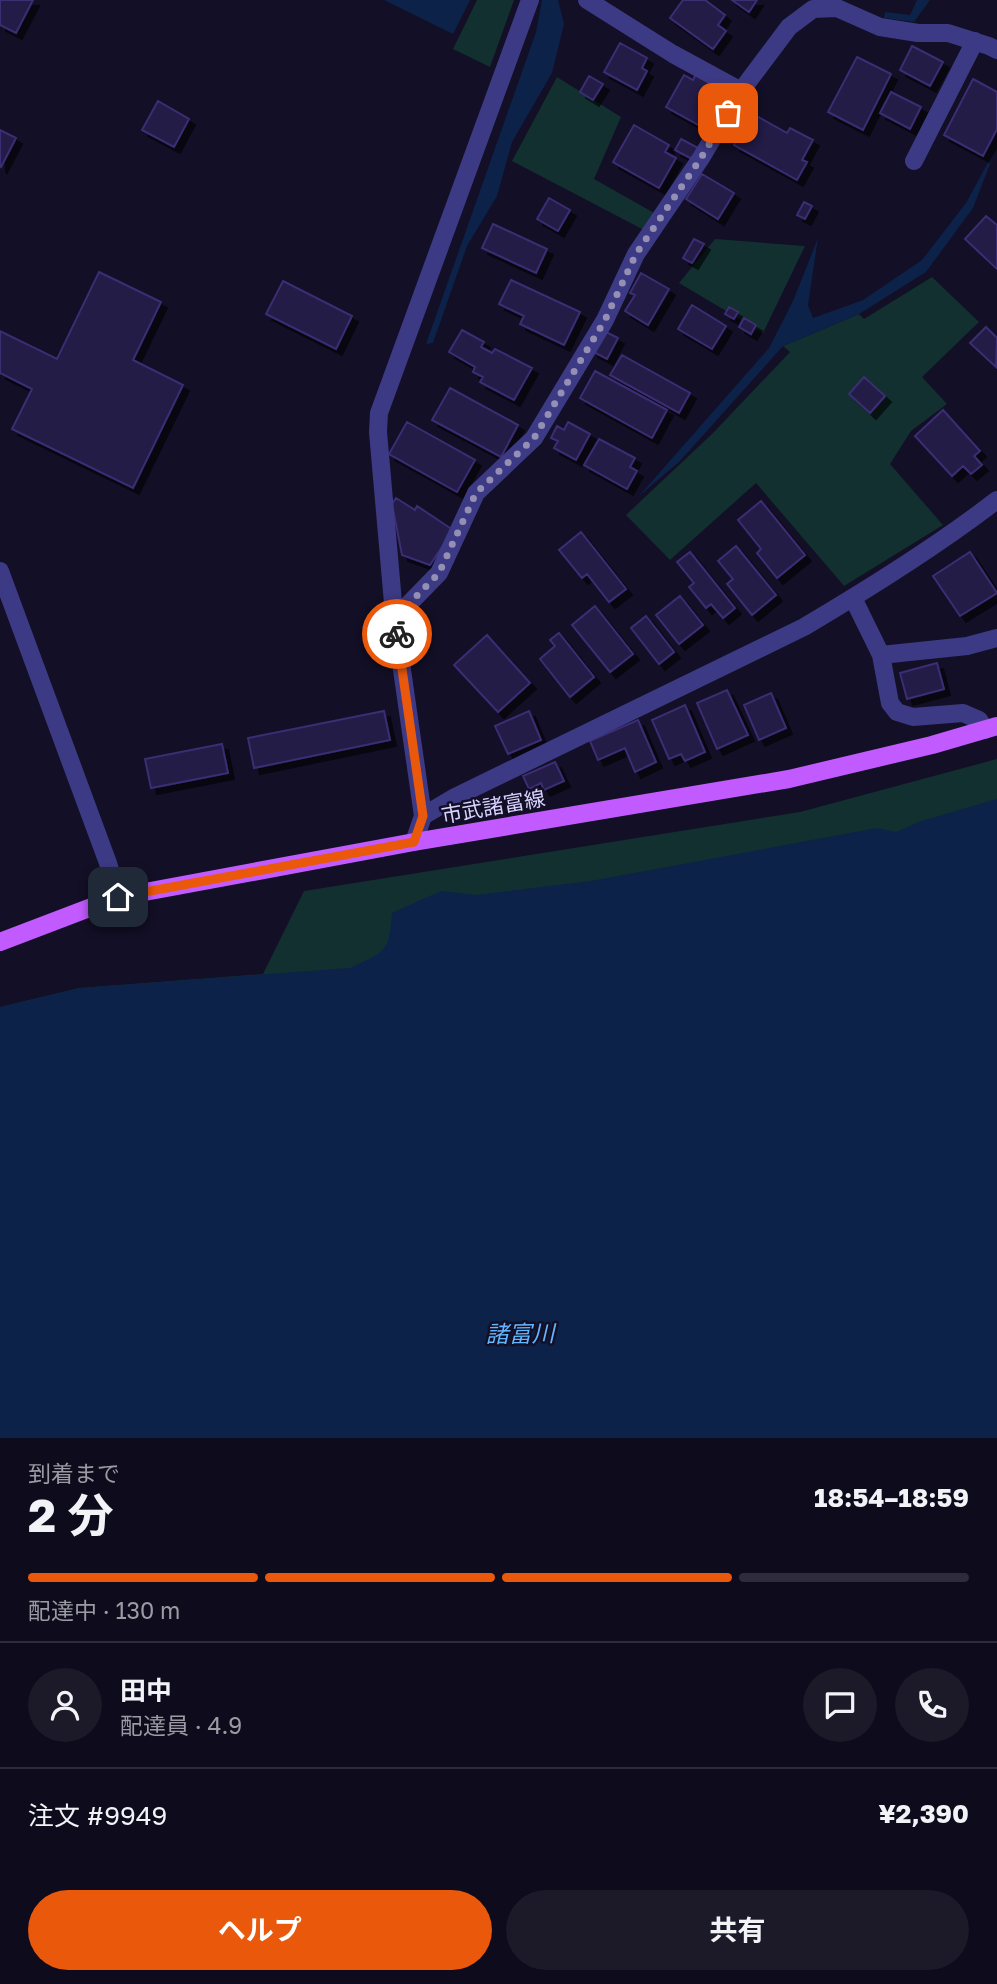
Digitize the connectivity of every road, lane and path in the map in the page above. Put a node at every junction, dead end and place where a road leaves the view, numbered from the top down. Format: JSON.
{"nodes":[{"id":1,"x":530,"y":0,"type":"edge"},
{"id":2,"x":587,"y":0,"type":"edge"},
{"id":3,"x":864,"y":0,"type":"edge"},
{"id":4,"x":855,"y":16,"type":"junction"},
{"id":5,"x":990,"y":43,"type":"edge"},
{"id":6,"x":741,"y":91,"type":"junction"},
{"id":7,"x":914,"y":161,"type":"dead end"},
{"id":8,"x":997,"y":500,"type":"edge"},
{"id":9,"x":0,"y":570,"type":"edge"},
{"id":10,"x":853,"y":598,"type":"junction"},
{"id":11,"x":394,"y":614,"type":"junction"},
{"id":12,"x":997,"y":638,"type":"edge"},
{"id":13,"x":881,"y":655,"type":"junction"},
{"id":14,"x":991,"y":728,"type":"edge"},
{"id":15,"x":423,"y":816,"type":"junction"},
{"id":16,"x":414,"y":842,"type":"junction"},
{"id":17,"x":118,"y":897,"type":"junction"},
{"id":18,"x":0,"y":942,"type":"edge"}],
"edges":[{"from":1,"to":11,"type":"street"},
{"from":2,"to":6,"type":"street"},
{"from":3,"to":4,"type":"street"},
{"from":4,"to":5,"type":"street"},
{"from":4,"to":6,"type":"street"},
{"from":5,"to":7,"type":"street"},
{"from":6,"to":11,"type":"street"},
{"from":8,"to":10,"type":"street"},
{"from":9,"to":17,"type":"street"},
{"from":10,"to":13,"type":"street"},
{"from":10,"to":15,"type":"street"},
{"from":11,"to":15,"type":"street"},
{"from":12,"to":13,"type":"street"},
{"from":13,"to":14,"type":"street"},
{"from":14,"to":16,"type":"main road","name":"市武諸富線"},
{"from":15,"to":16,"type":"street"},
{"from":16,"to":17,"type":"main road","name":"市武諸富線"},
{"from":17,"to":18,"type":"main road","name":"市武諸富線"}]}
